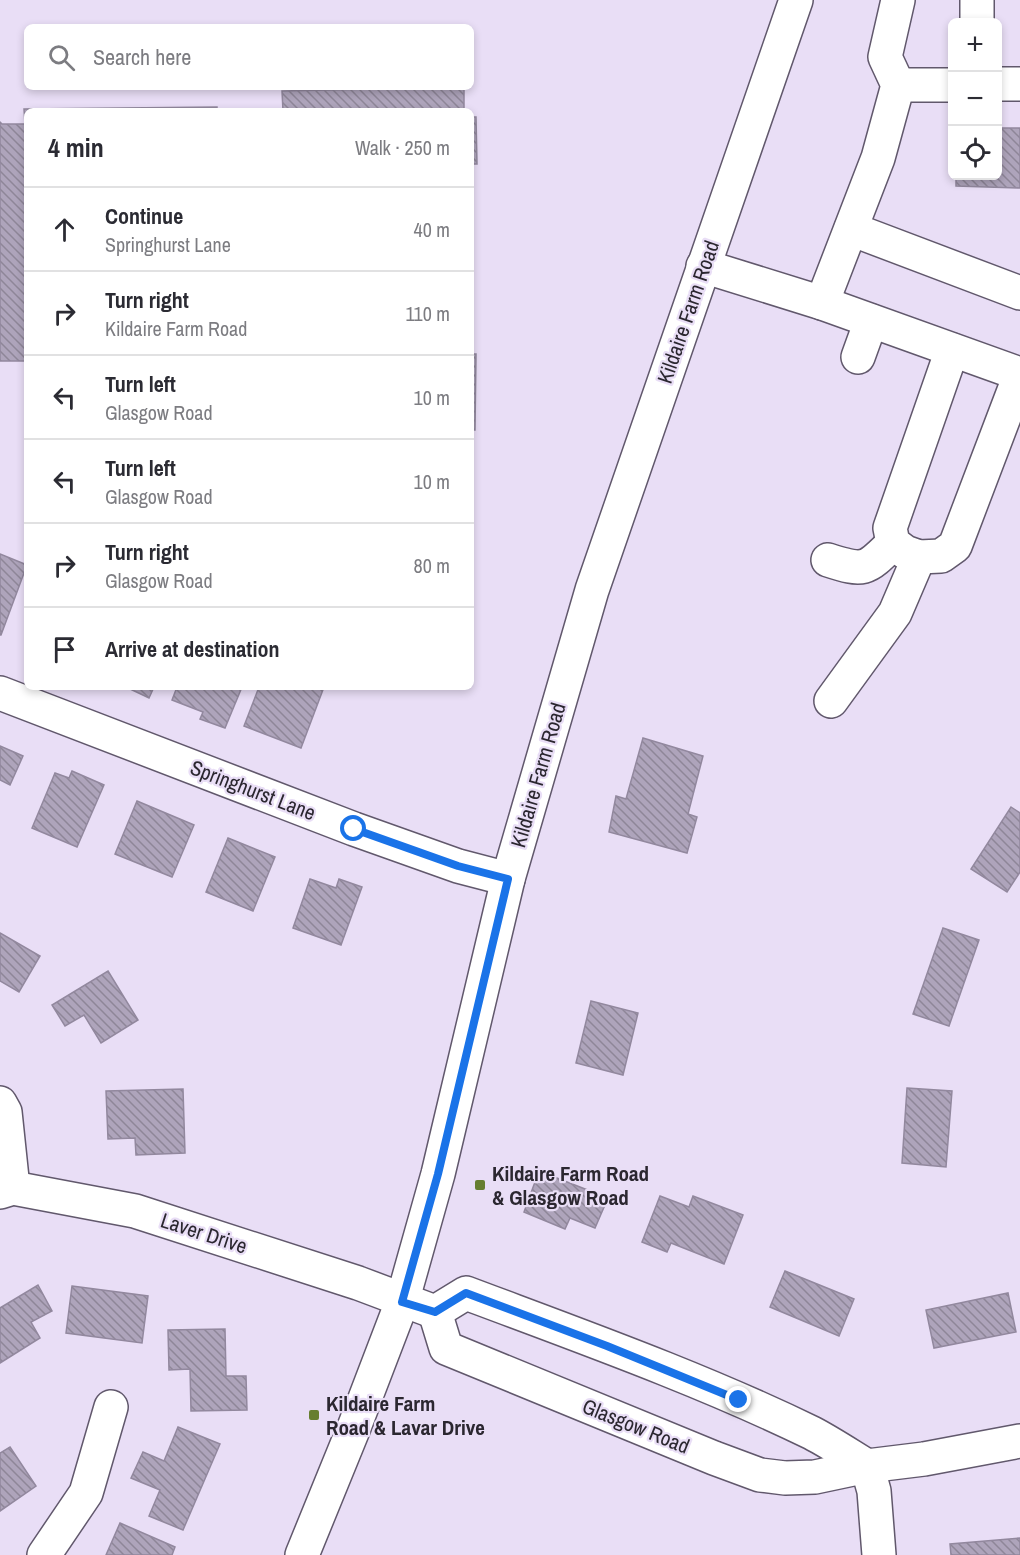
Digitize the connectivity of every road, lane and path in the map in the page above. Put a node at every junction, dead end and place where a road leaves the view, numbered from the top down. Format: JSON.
{"nodes":[{"id":1,"x":796,"y":0,"type":"edge"},
{"id":2,"x":898,"y":0,"type":"edge"},
{"id":3,"x":977,"y":0,"type":"edge"},
{"id":4,"x":977,"y":18,"type":"edge"},
{"id":5,"x":948,"y":84,"type":"edge"},
{"id":6,"x":1002,"y":84,"type":"edge"},
{"id":7,"x":1020,"y":84,"type":"edge"},
{"id":8,"x":898,"y":85,"type":"junction"},
{"id":9,"x":851,"y":229,"type":"junction"},
{"id":10,"x":704,"y":266,"type":"junction"},
{"id":11,"x":1020,"y":292,"type":"edge"},
{"id":12,"x":822,"y":303,"type":"junction"},
{"id":13,"x":871,"y":321,"type":"junction"},
{"id":14,"x":952,"y":350,"type":"junction"},
{"id":15,"x":858,"y":357,"type":"dead end"},
{"id":16,"x":1020,"y":374,"type":"edge"},
{"id":17,"x":906,"y":550,"type":"junction"},
{"id":18,"x":828,"y":560,"type":"dead end"},
{"id":19,"x":0,"y":693,"type":"edge"},
{"id":20,"x":831,"y":701,"type":"dead end"},
{"id":21,"x":508,"y":879,"type":"junction"},
{"id":22,"x":0,"y":1103,"type":"edge"},
{"id":23,"x":7,"y":1190,"type":"edge"},
{"id":24,"x":402,"y":1302,"type":"junction"},
{"id":25,"x":435,"y":1312,"type":"junction"},
{"id":26,"x":111,"y":1407,"type":"dead end"},
{"id":27,"x":1020,"y":1441,"type":"edge"},
{"id":28,"x":867,"y":1466,"type":"junction"},
{"id":29,"x":44,"y":1555,"type":"edge"},
{"id":30,"x":302,"y":1555,"type":"edge"},
{"id":31,"x":879,"y":1555,"type":"edge"}],
"edges":[{"from":1,"to":10,"type":"street","name":"Kildaire Farm Road"},
{"from":2,"to":8,"type":"street"},
{"from":3,"to":4,"type":"street"},
{"from":5,"to":8,"type":"street"},
{"from":6,"to":7,"type":"street"},
{"from":8,"to":9,"type":"street"},
{"from":9,"to":11,"type":"street"},
{"from":9,"to":12,"type":"street"},
{"from":10,"to":12,"type":"street"},
{"from":10,"to":21,"type":"street","name":"Kildaire Farm Road"},
{"from":12,"to":13,"type":"street"},
{"from":13,"to":14,"type":"street"},
{"from":13,"to":15,"type":"street"},
{"from":14,"to":16,"type":"street"},
{"from":14,"to":17,"type":"street"},
{"from":16,"to":17,"type":"street"},
{"from":17,"to":18,"type":"street"},
{"from":17,"to":20,"type":"street"},
{"from":19,"to":21,"type":"street","name":"Springhurst Lane"},
{"from":21,"to":24,"type":"street","name":"Kildaire Farm Road"},
{"from":22,"to":23,"type":"street"},
{"from":23,"to":24,"type":"street","name":"Laver Drive"},
{"from":24,"to":25,"type":"street"},
{"from":24,"to":30,"type":"street","name":"Kildaire Farm Road"},
{"from":25,"to":28,"type":"street"},
{"from":25,"to":28,"type":"street","name":"Glasgow Road"},
{"from":26,"to":29,"type":"street"},
{"from":27,"to":28,"type":"street","name":"Glasgow Road"},
{"from":28,"to":31,"type":"street"}]}
